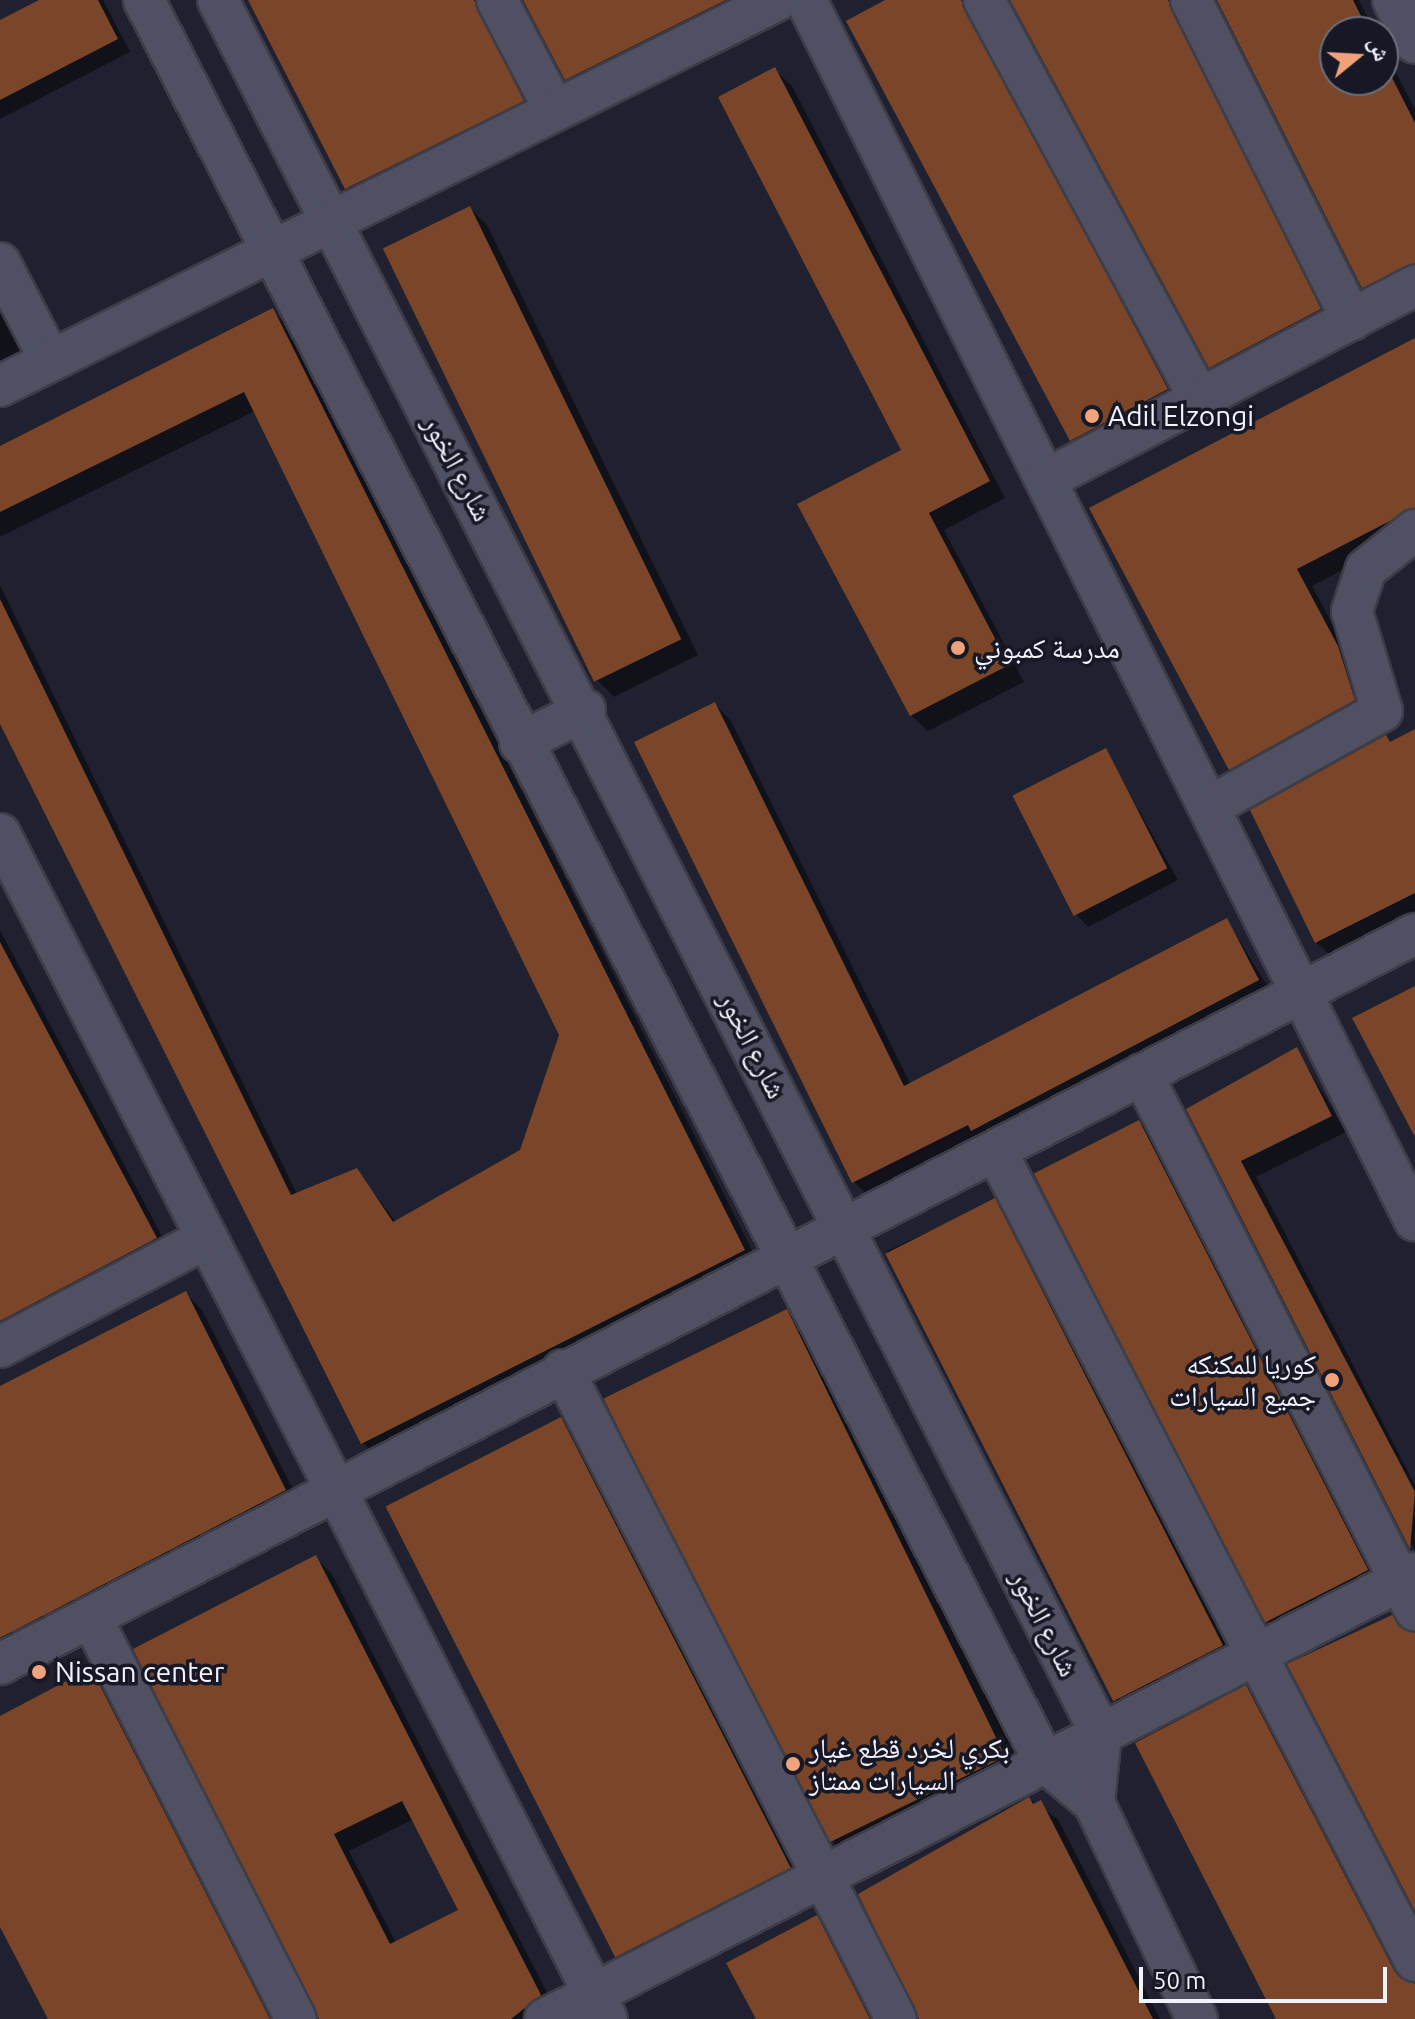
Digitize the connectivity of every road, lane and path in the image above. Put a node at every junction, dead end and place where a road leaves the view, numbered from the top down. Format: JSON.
{"nodes":[{"id":1,"x":144,"y":0,"type":"edge"},
{"id":2,"x":218,"y":0,"type":"edge"},
{"id":3,"x":497,"y":0,"type":"edge"},
{"id":4,"x":778,"y":0,"type":"edge"},
{"id":5,"x":806,"y":0,"type":"edge"},
{"id":6,"x":984,"y":0,"type":"edge"},
{"id":7,"x":1191,"y":0,"type":"edge"},
{"id":8,"x":1393,"y":0,"type":"edge"},
{"id":9,"x":1415,"y":43,"type":"edge"},
{"id":10,"x":555,"y":111,"type":"junction"},
{"id":11,"x":328,"y":220,"type":"junction"},
{"id":12,"x":267,"y":249,"type":"junction"},
{"id":13,"x":0,"y":263,"type":"edge"},
{"id":14,"x":1415,"y":286,"type":"edge"},
{"id":15,"x":1352,"y":320,"type":"junction"},
{"id":16,"x":50,"y":360,"type":"junction"},
{"id":17,"x":0,"y":386,"type":"edge"},
{"id":18,"x":1199,"y":398,"type":"junction"},
{"id":19,"x":1047,"y":479,"type":"junction"},
{"id":20,"x":1415,"y":530,"type":"edge"},
{"id":21,"x":585,"y":710,"type":"junction"},
{"id":22,"x":520,"y":743,"type":"junction"},
{"id":23,"x":1209,"y":807,"type":"junction"},
{"id":24,"x":0,"y":834,"type":"edge"},
{"id":25,"x":1415,"y":934,"type":"edge"},
{"id":26,"x":1297,"y":992,"type":"junction"},
{"id":27,"x":1142,"y":1074,"type":"junction"},
{"id":28,"x":996,"y":1151,"type":"junction"},
{"id":29,"x":1415,"y":1221,"type":"edge"},
{"id":30,"x":846,"y":1229,"type":"junction"},
{"id":31,"x":207,"y":1238,"type":"junction"},
{"id":32,"x":786,"y":1260,"type":"junction"},
{"id":33,"x":0,"y":1347,"type":"edge"},
{"id":34,"x":563,"y":1370,"type":"junction"},
{"id":35,"x":335,"y":1487,"type":"junction"},
{"id":36,"x":1410,"y":1588,"type":"edge"},
{"id":37,"x":91,"y":1617,"type":"junction"},
{"id":38,"x":1256,"y":1655,"type":"junction"},
{"id":39,"x":0,"y":1664,"type":"edge"},
{"id":40,"x":1101,"y":1734,"type":"junction"},
{"id":41,"x":1044,"y":1761,"type":"junction"},
{"id":42,"x":1094,"y":1803,"type":"junction"},
{"id":43,"x":822,"y":1876,"type":"junction"},
{"id":44,"x":1415,"y":1961,"type":"edge"},
{"id":45,"x":601,"y":2006,"type":"edge"},
{"id":46,"x":296,"y":2019,"type":"edge"},
{"id":47,"x":545,"y":2019,"type":"edge"},
{"id":48,"x":896,"y":2019,"type":"edge"},
{"id":49,"x":1197,"y":2019,"type":"edge"}],
"edges":[{"from":1,"to":12,"type":"street"},
{"from":2,"to":11,"type":"street","name":"شارع الخور"},
{"from":3,"to":10,"type":"street"},
{"from":4,"to":10,"type":"street"},
{"from":5,"to":19,"type":"street"},
{"from":6,"to":18,"type":"street"},
{"from":7,"to":15,"type":"street"},
{"from":8,"to":9,"type":"street"},
{"from":10,"to":11,"type":"street"},
{"from":11,"to":12,"type":"street"},
{"from":11,"to":21,"type":"street","name":"شارع الخور"},
{"from":12,"to":16,"type":"street"},
{"from":12,"to":22,"type":"street"},
{"from":13,"to":16,"type":"street"},
{"from":14,"to":15,"type":"street"},
{"from":15,"to":18,"type":"street"},
{"from":16,"to":17,"type":"street"},
{"from":18,"to":19,"type":"street"},
{"from":19,"to":23,"type":"street"},
{"from":20,"to":23,"type":"street"},
{"from":21,"to":22,"type":"street"},
{"from":21,"to":30,"type":"street","name":"شارع الخور"},
{"from":22,"to":32,"type":"street"},
{"from":23,"to":26,"type":"street"},
{"from":24,"to":31,"type":"street"},
{"from":25,"to":26,"type":"street"},
{"from":26,"to":27,"type":"street"},
{"from":26,"to":29,"type":"street"},
{"from":27,"to":28,"type":"street"},
{"from":27,"to":36,"type":"street"},
{"from":28,"to":30,"type":"street"},
{"from":28,"to":38,"type":"street"},
{"from":30,"to":32,"type":"street"},
{"from":30,"to":40,"type":"street","name":"شارع الخور"},
{"from":31,"to":33,"type":"street"},
{"from":31,"to":35,"type":"street"},
{"from":32,"to":34,"type":"street"},
{"from":32,"to":41,"type":"street"},
{"from":34,"to":35,"type":"street"},
{"from":34,"to":43,"type":"street"},
{"from":35,"to":37,"type":"street"},
{"from":35,"to":45,"type":"street"},
{"from":36,"to":38,"type":"street"},
{"from":37,"to":39,"type":"street"},
{"from":37,"to":46,"type":"street"},
{"from":38,"to":40,"type":"street"},
{"from":38,"to":44,"type":"street"},
{"from":40,"to":41,"type":"street"},
{"from":40,"to":42,"type":"street"},
{"from":41,"to":42,"type":"street"},
{"from":41,"to":43,"type":"street"},
{"from":42,"to":49,"type":"street"},
{"from":43,"to":45,"type":"street"},
{"from":43,"to":48,"type":"street"},
{"from":45,"to":47,"type":"street"}]}
